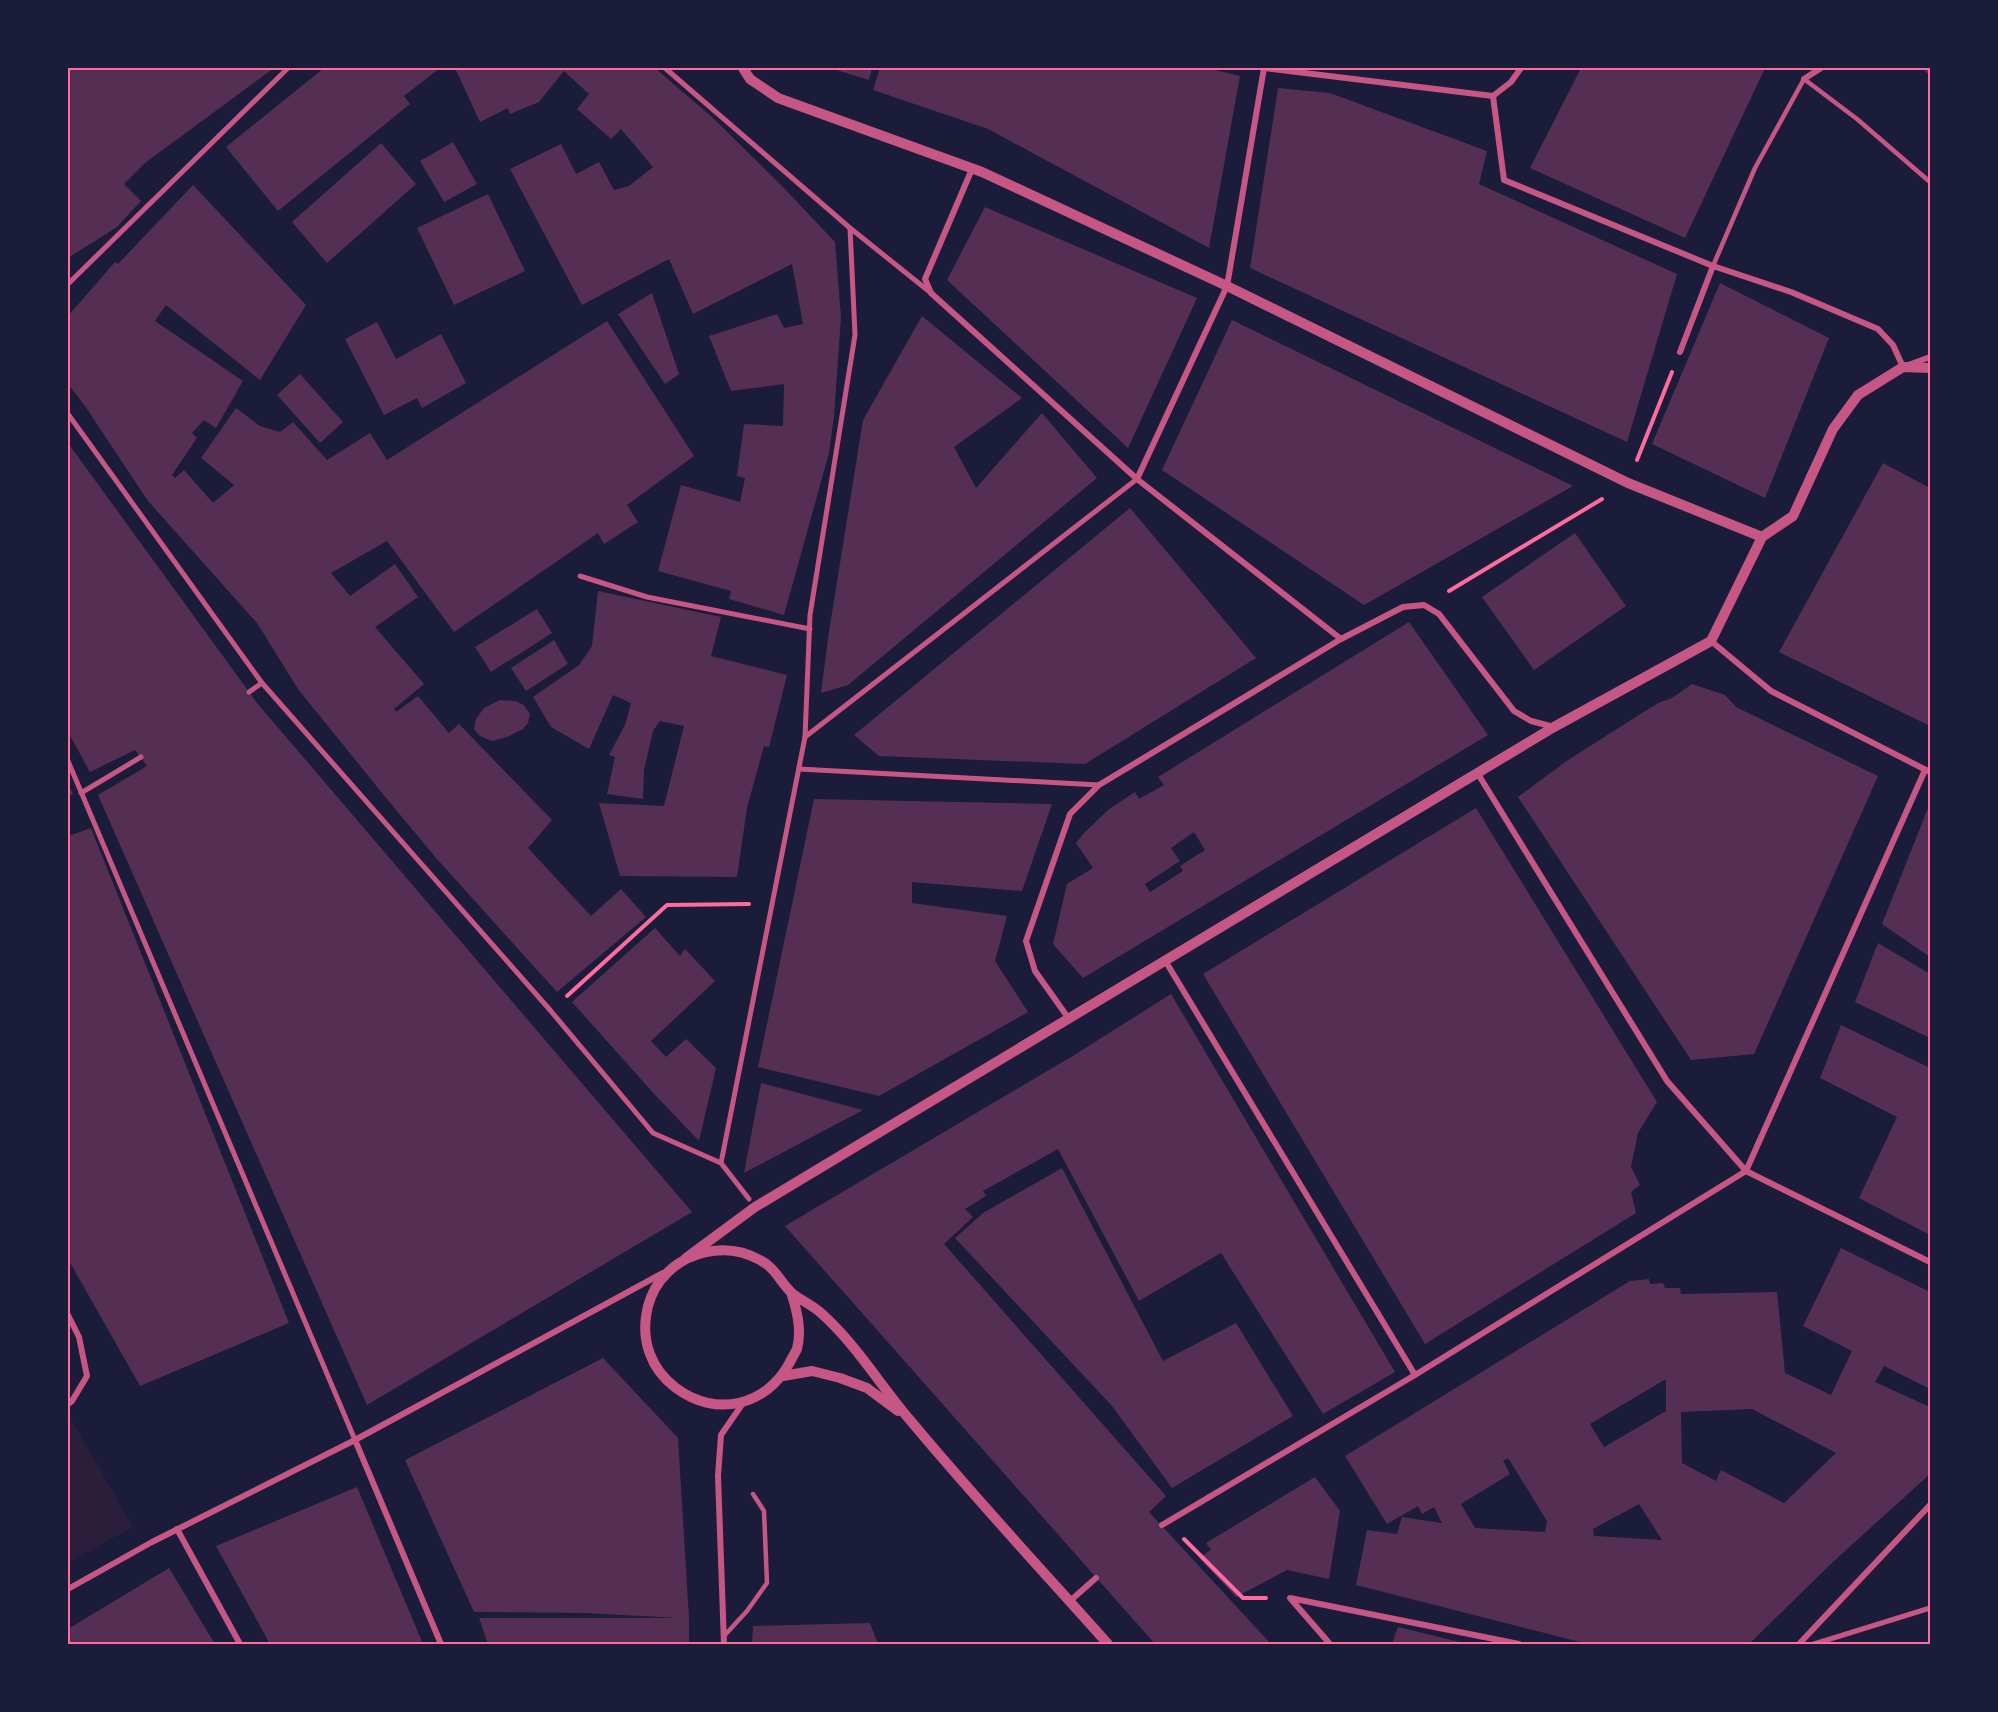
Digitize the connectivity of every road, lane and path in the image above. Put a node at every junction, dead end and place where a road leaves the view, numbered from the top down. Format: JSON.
{"nodes":[{"id":1,"x":288,"y":68,"type":"edge"},
{"id":2,"x":665,"y":68,"type":"edge"},
{"id":3,"x":743,"y":68,"type":"edge"},
{"id":4,"x":1264,"y":68,"type":"edge"},
{"id":5,"x":1521,"y":68,"type":"edge"},
{"id":6,"x":1821,"y":68,"type":"edge"},
{"id":7,"x":1804,"y":79,"type":"junction"},
{"id":8,"x":1493,"y":96,"type":"junction"},
{"id":9,"x":972,"y":169,"type":"junction"},
{"id":10,"x":1930,"y":182,"type":"edge"},
{"id":11,"x":850,"y":228,"type":"junction"},
{"id":12,"x":1713,"y":266,"type":"junction"},
{"id":13,"x":68,"y":284,"type":"edge"},
{"id":14,"x":1227,"y":286,"type":"junction"},
{"id":15,"x":932,"y":293,"type":"junction"},
{"id":16,"x":1680,"y":352,"type":"joint"},
{"id":17,"x":1930,"y":357,"type":"edge"},
{"id":18,"x":1902,"y":367,"type":"junction"},
{"id":19,"x":1930,"y":368,"type":"edge"},
{"id":20,"x":68,"y":414,"type":"edge"},
{"id":21,"x":1137,"y":479,"type":"junction"},
{"id":22,"x":1628,"y":483,"type":"junction"},
{"id":23,"x":1762,"y":537,"type":"junction"},
{"id":24,"x":580,"y":576,"type":"dead end"},
{"id":25,"x":1424,"y":605,"type":"junction"},
{"id":26,"x":810,"y":629,"type":"junction"},
{"id":27,"x":1341,"y":639,"type":"junction"},
{"id":28,"x":1711,"y":641,"type":"junction"},
{"id":29,"x":262,"y":683,"type":"junction"},
{"id":30,"x":249,"y":692,"type":"dead end"},
{"id":31,"x":1554,"y":727,"type":"junction"},
{"id":32,"x":806,"y":737,"type":"junction"},
{"id":33,"x":141,"y":758,"type":"dead end"},
{"id":34,"x":68,"y":761,"type":"edge"},
{"id":35,"x":799,"y":769,"type":"junction"},
{"id":36,"x":1928,"y":771,"type":"edge"},
{"id":37,"x":1478,"y":774,"type":"junction"},
{"id":38,"x":1099,"y":785,"type":"junction"},
{"id":39,"x":81,"y":793,"type":"junction"},
{"id":40,"x":773,"y":903,"type":"junction"},
{"id":41,"x":1166,"y":962,"type":"junction"},
{"id":42,"x":550,"y":1011,"type":"junction"},
{"id":43,"x":1069,"y":1020,"type":"junction"},
{"id":44,"x":721,"y":1163,"type":"junction"},
{"id":45,"x":1746,"y":1171,"type":"junction"},
{"id":46,"x":749,"y":1199,"type":"dead end"},
{"id":47,"x":686,"y":1258,"type":"junction"},
{"id":48,"x":1930,"y":1262,"type":"edge"},
{"id":49,"x":668,"y":1271,"type":"junction"},
{"id":50,"x":791,"y":1292,"type":"junction"},
{"id":51,"x":68,"y":1315,"type":"edge"},
{"id":52,"x":1415,"y":1375,"type":"junction"},
{"id":53,"x":783,"y":1376,"type":"junction"},
{"id":54,"x":743,"y":1402,"type":"junction"},
{"id":55,"x":68,"y":1404,"type":"edge"},
{"id":56,"x":908,"y":1418,"type":"junction"},
{"id":57,"x":355,"y":1440,"type":"junction"},
{"id":58,"x":753,"y":1494,"type":"dead end"},
{"id":59,"x":1930,"y":1505,"type":"edge"},
{"id":60,"x":1164,"y":1523,"type":"joint"},
{"id":61,"x":177,"y":1529,"type":"junction"},
{"id":62,"x":1096,"y":1578,"type":"dead end"},
{"id":63,"x":68,"y":1589,"type":"edge"},
{"id":64,"x":1290,"y":1598,"type":"junction"},
{"id":65,"x":1070,"y":1601,"type":"junction"},
{"id":66,"x":1930,"y":1608,"type":"edge"},
{"id":67,"x":724,"y":1636,"type":"junction"},
{"id":68,"x":240,"y":1644,"type":"edge"},
{"id":69,"x":441,"y":1644,"type":"edge"},
{"id":70,"x":724,"y":1644,"type":"edge"},
{"id":71,"x":1108,"y":1644,"type":"edge"},
{"id":72,"x":1330,"y":1644,"type":"edge"},
{"id":73,"x":1517,"y":1644,"type":"edge"},
{"id":74,"x":1799,"y":1644,"type":"edge"},
{"id":75,"x":1814,"y":1644,"type":"edge"}],
"edges":[{"from":1,"to":13,"type":"street"},
{"from":2,"to":11,"type":"street"},
{"from":3,"to":9,"type":"street"},
{"from":4,"to":8,"type":"street"},
{"from":4,"to":14,"type":"street"},
{"from":5,"to":8,"type":"street"},
{"from":6,"to":7,"type":"street"},
{"from":7,"to":10,"type":"lane"},
{"from":7,"to":12,"type":"lane"},
{"from":8,"to":12,"type":"street"},
{"from":9,"to":14,"type":"street"},
{"from":9,"to":15,"type":"street"},
{"from":11,"to":15,"type":"street"},
{"from":11,"to":26,"type":"street"},
{"from":12,"to":16,"type":"street"},
{"from":12,"to":18,"type":"street"},
{"from":14,"to":21,"type":"street"},
{"from":14,"to":22,"type":"street"},
{"from":15,"to":21,"type":"street"},
{"from":16,"to":22,"type":"path"},
{"from":17,"to":18,"type":"street"},
{"from":18,"to":19,"type":"street"},
{"from":18,"to":23,"type":"street"},
{"from":20,"to":29,"type":"street"},
{"from":21,"to":27,"type":"street"},
{"from":21,"to":32,"type":"street"},
{"from":22,"to":23,"type":"street"},
{"from":22,"to":25,"type":"path"},
{"from":23,"to":28,"type":"street"},
{"from":24,"to":26,"type":"street"},
{"from":25,"to":27,"type":"street"},
{"from":25,"to":31,"type":"street"},
{"from":26,"to":32,"type":"street"},
{"from":27,"to":38,"type":"street"},
{"from":28,"to":31,"type":"street"},
{"from":28,"to":36,"type":"street"},
{"from":29,"to":30,"type":"street"},
{"from":29,"to":42,"type":"street"},
{"from":31,"to":37,"type":"street"},
{"from":32,"to":35,"type":"street"},
{"from":33,"to":39,"type":"street"},
{"from":34,"to":39,"type":"street"},
{"from":35,"to":38,"type":"street"},
{"from":35,"to":40,"type":"street"},
{"from":36,"to":45,"type":"street"},
{"from":37,"to":41,"type":"street"},
{"from":37,"to":45,"type":"street"},
{"from":38,"to":43,"type":"street"},
{"from":39,"to":57,"type":"street"},
{"from":40,"to":42,"type":"path"},
{"from":40,"to":44,"type":"street"},
{"from":41,"to":43,"type":"street"},
{"from":41,"to":52,"type":"street"},
{"from":42,"to":44,"type":"street"},
{"from":43,"to":47,"type":"street"},
{"from":44,"to":46,"type":"street"},
{"from":45,"to":48,"type":"street"},
{"from":45,"to":52,"type":"street"},
{"from":47,"to":49,"type":"street"},
{"from":47,"to":50,"type":"street"},
{"from":49,"to":54,"type":"street"},
{"from":49,"to":57,"type":"street"},
{"from":50,"to":53,"type":"street"},
{"from":50,"to":56,"type":"street"},
{"from":51,"to":55,"type":"street"},
{"from":52,"to":60,"type":"street"},
{"from":53,"to":54,"type":"street"},
{"from":53,"to":56,"type":"street"},
{"from":54,"to":67,"type":"street"},
{"from":56,"to":65,"type":"street"},
{"from":57,"to":61,"type":"street"},
{"from":57,"to":69,"type":"street"},
{"from":58,"to":67,"type":"lane"},
{"from":59,"to":74,"type":"street"},
{"from":60,"to":64,"type":"path"},
{"from":61,"to":63,"type":"street"},
{"from":61,"to":68,"type":"street"},
{"from":62,"to":65,"type":"street"},
{"from":64,"to":72,"type":"street"},
{"from":64,"to":73,"type":"street"},
{"from":65,"to":71,"type":"street"},
{"from":66,"to":75,"type":"street"},
{"from":67,"to":70,"type":"street"}]}
